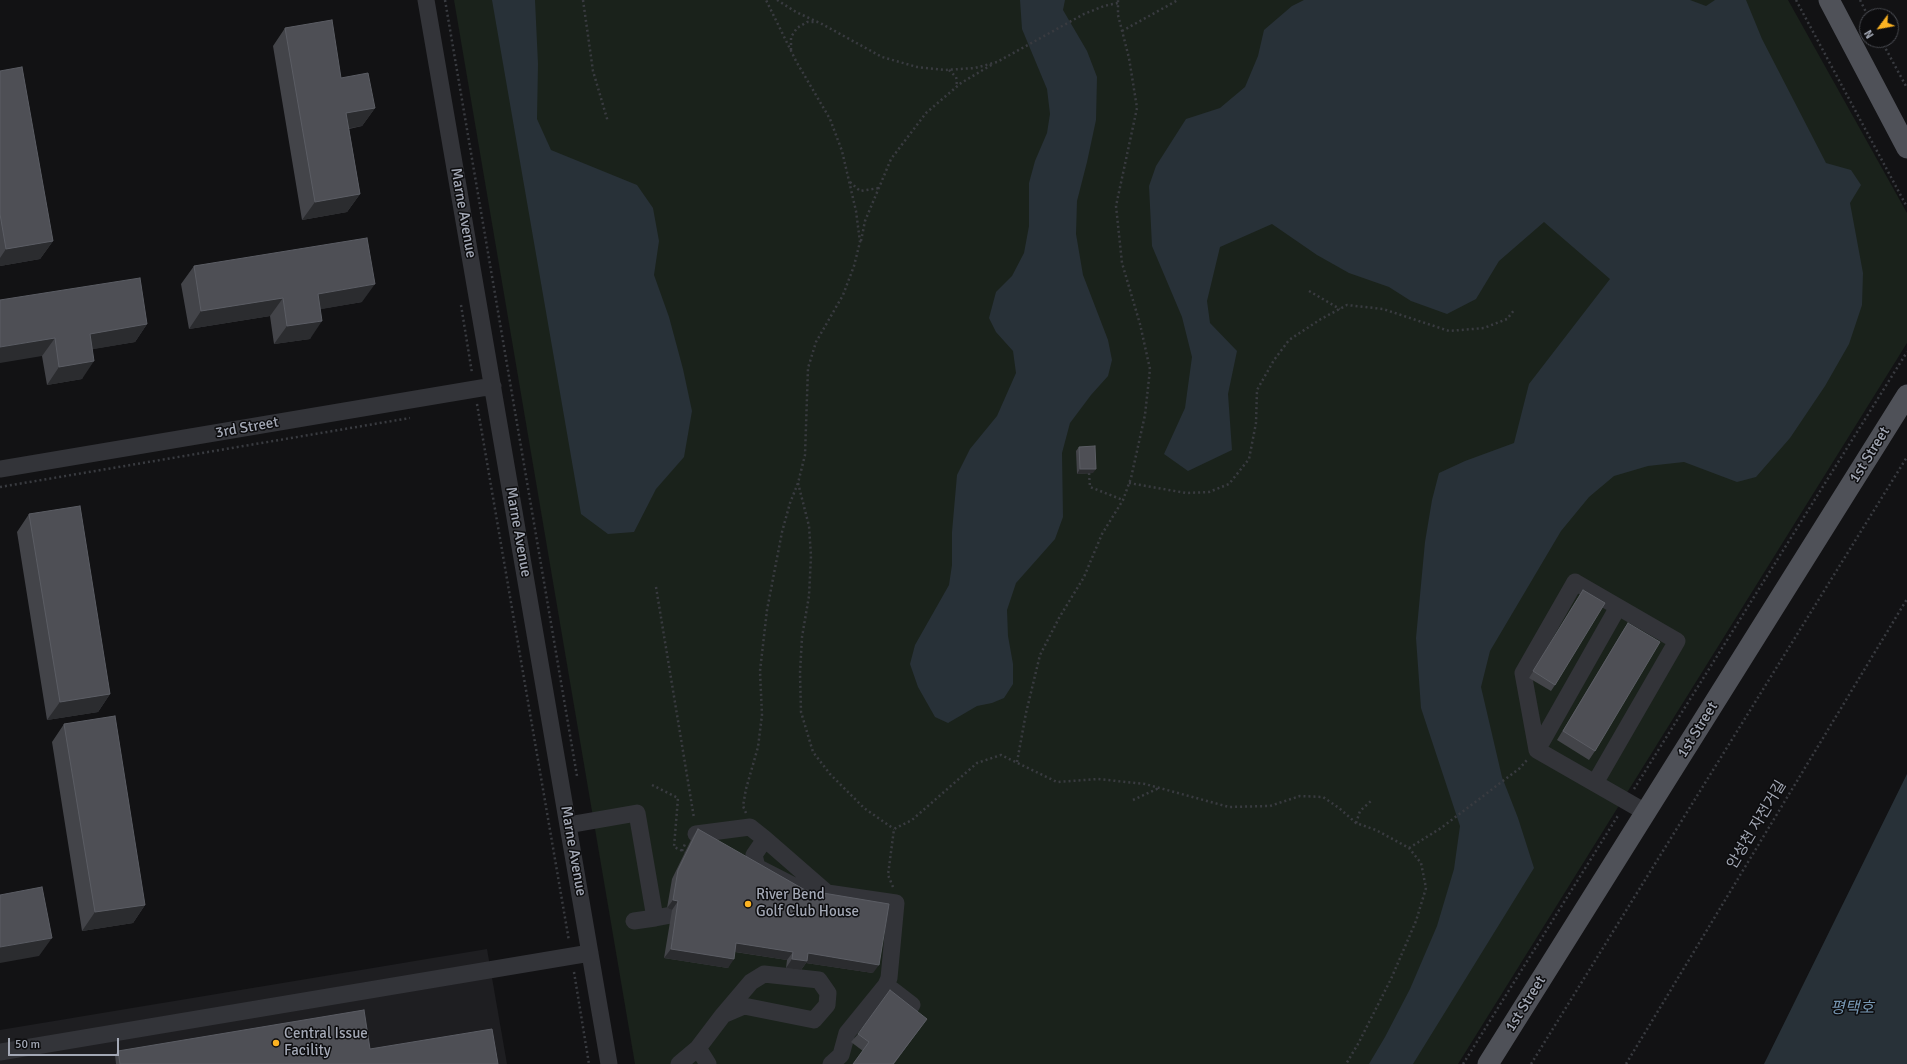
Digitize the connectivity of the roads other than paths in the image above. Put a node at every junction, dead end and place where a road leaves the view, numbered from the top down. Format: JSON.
{"nodes":[{"id":1,"x":426,"y":0,"type":"edge"},
{"id":2,"x":1829,"y":0,"type":"edge"},
{"id":3,"x":1907,"y":148,"type":"edge"},
{"id":4,"x":493,"y":386,"type":"junction"},
{"id":5,"x":1907,"y":395,"type":"edge"},
{"id":6,"x":0,"y":469,"type":"edge"},
{"id":7,"x":1618,"y":607,"type":"junction"},
{"id":8,"x":1537,"y":750,"type":"junction"},
{"id":9,"x":1595,"y":783,"type":"junction"},
{"id":10,"x":1646,"y":812,"type":"junction"},
{"id":11,"x":568,"y":825,"type":"junction"},
{"id":12,"x":696,"y":834,"type":"edge"},
{"id":13,"x":765,"y":839,"type":"junction"},
{"id":14,"x":827,"y":893,"type":"junction"},
{"id":15,"x":634,"y":922,"type":"dead end"},
{"id":16,"x":590,"y":952,"type":"junction"},
{"id":17,"x":886,"y":985,"type":"junction"},
{"id":18,"x":723,"y":1015,"type":"junction"},
{"id":19,"x":905,"y":1015,"type":"edge"},
{"id":20,"x":698,"y":1048,"type":"junction"},
{"id":21,"x":5,"y":1056,"type":"edge"},
{"id":22,"x":609,"y":1064,"type":"edge"},
{"id":23,"x":679,"y":1064,"type":"edge"},
{"id":24,"x":708,"y":1064,"type":"edge"},
{"id":25,"x":831,"y":1064,"type":"edge"},
{"id":26,"x":1488,"y":1064,"type":"edge"}],
"edges":[{"from":1,"to":4,"type":"street","name":"Marne Avenue"},
{"from":2,"to":3,"type":"main road"},
{"from":4,"to":6,"type":"street","name":"3rd Street"},
{"from":4,"to":11,"type":"street","name":"Marne Avenue"},
{"from":5,"to":10,"type":"main road","name":"1st Street"},
{"from":7,"to":8,"type":"street"},
{"from":7,"to":8,"type":"street"},
{"from":7,"to":9,"type":"street"},
{"from":8,"to":9,"type":"street"},
{"from":9,"to":10,"type":"street"},
{"from":10,"to":26,"type":"main road","name":"1st Street"},
{"from":11,"to":15,"type":"street"},
{"from":11,"to":16,"type":"street","name":"Marne Avenue"},
{"from":12,"to":13,"type":"street"},
{"from":13,"to":14,"type":"street"},
{"from":13,"to":14,"type":"street"},
{"from":14,"to":17,"type":"street"},
{"from":16,"to":21,"type":"street"},
{"from":16,"to":22,"type":"street","name":"Marne Avenue"},
{"from":17,"to":19,"type":"street"},
{"from":17,"to":25,"type":"street"},
{"from":18,"to":18,"type":"street"},
{"from":18,"to":20,"type":"street"},
{"from":20,"to":23,"type":"street"},
{"from":20,"to":24,"type":"street"}]}
